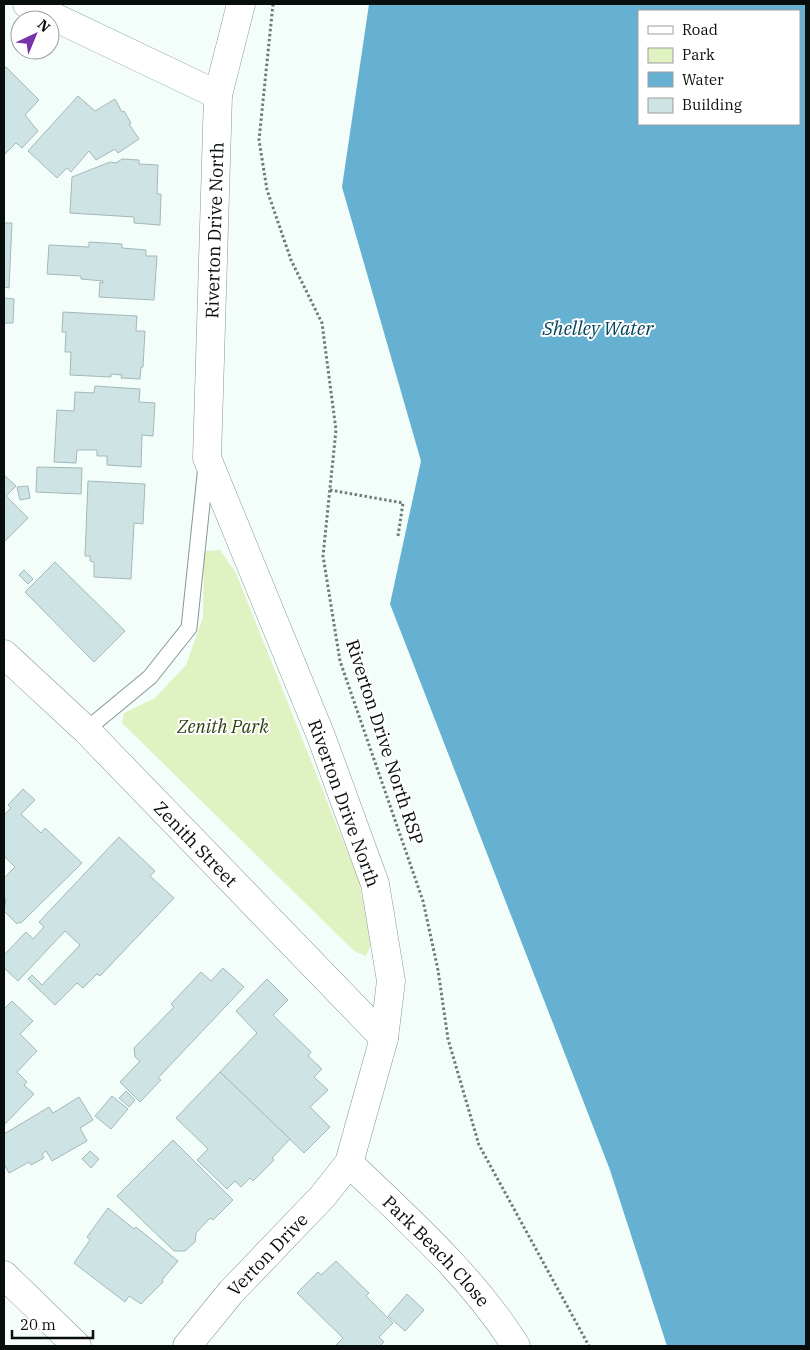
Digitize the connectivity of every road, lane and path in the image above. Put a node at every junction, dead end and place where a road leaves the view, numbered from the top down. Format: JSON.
{"nodes":[{"id":1,"x":27,"y":4,"type":"edge"},
{"id":2,"x":241,"y":4,"type":"edge"},
{"id":3,"x":273,"y":4,"type":"edge"},
{"id":4,"x":218,"y":95,"type":"junction"},
{"id":5,"x":207,"y":458,"type":"junction"},
{"id":6,"x":330,"y":490,"type":"junction"},
{"id":7,"x":398,"y":536,"type":"dead end"},
{"id":8,"x":4,"y":654,"type":"edge"},
{"id":9,"x":86,"y":730,"type":"junction"},
{"id":10,"x":384,"y":1038,"type":"junction"},
{"id":11,"x":349,"y":1162,"type":"junction"},
{"id":12,"x":4,"y":1275,"type":"edge"},
{"id":13,"x":78,"y":1346,"type":"edge"},
{"id":14,"x":187,"y":1346,"type":"edge"},
{"id":15,"x":516,"y":1346,"type":"edge"},
{"id":16,"x":589,"y":1346,"type":"edge"}],
"edges":[{"from":1,"to":4,"type":"street"},
{"from":2,"to":4,"type":"street","name":"Riverton Drive North"},
{"from":3,"to":6,"type":"path","name":"Riverton Drive North RSP"},
{"from":4,"to":5,"type":"street","name":"Riverton Drive North"},
{"from":5,"to":9,"type":"lane","name":"Riverton Drive North"},
{"from":5,"to":10,"type":"street","name":"Riverton Drive North"},
{"from":6,"to":7,"type":"path"},
{"from":6,"to":16,"type":"path","name":"Riverton Drive North RSP"},
{"from":8,"to":9,"type":"street","name":"Zenith Street"},
{"from":9,"to":10,"type":"street","name":"Zenith Street"},
{"from":10,"to":11,"type":"street","name":"Riverton Drive North"},
{"from":11,"to":14,"type":"street","name":"Verton Drive"},
{"from":11,"to":15,"type":"street","name":"Park Beach Close"},
{"from":12,"to":13,"type":"street"}]}
